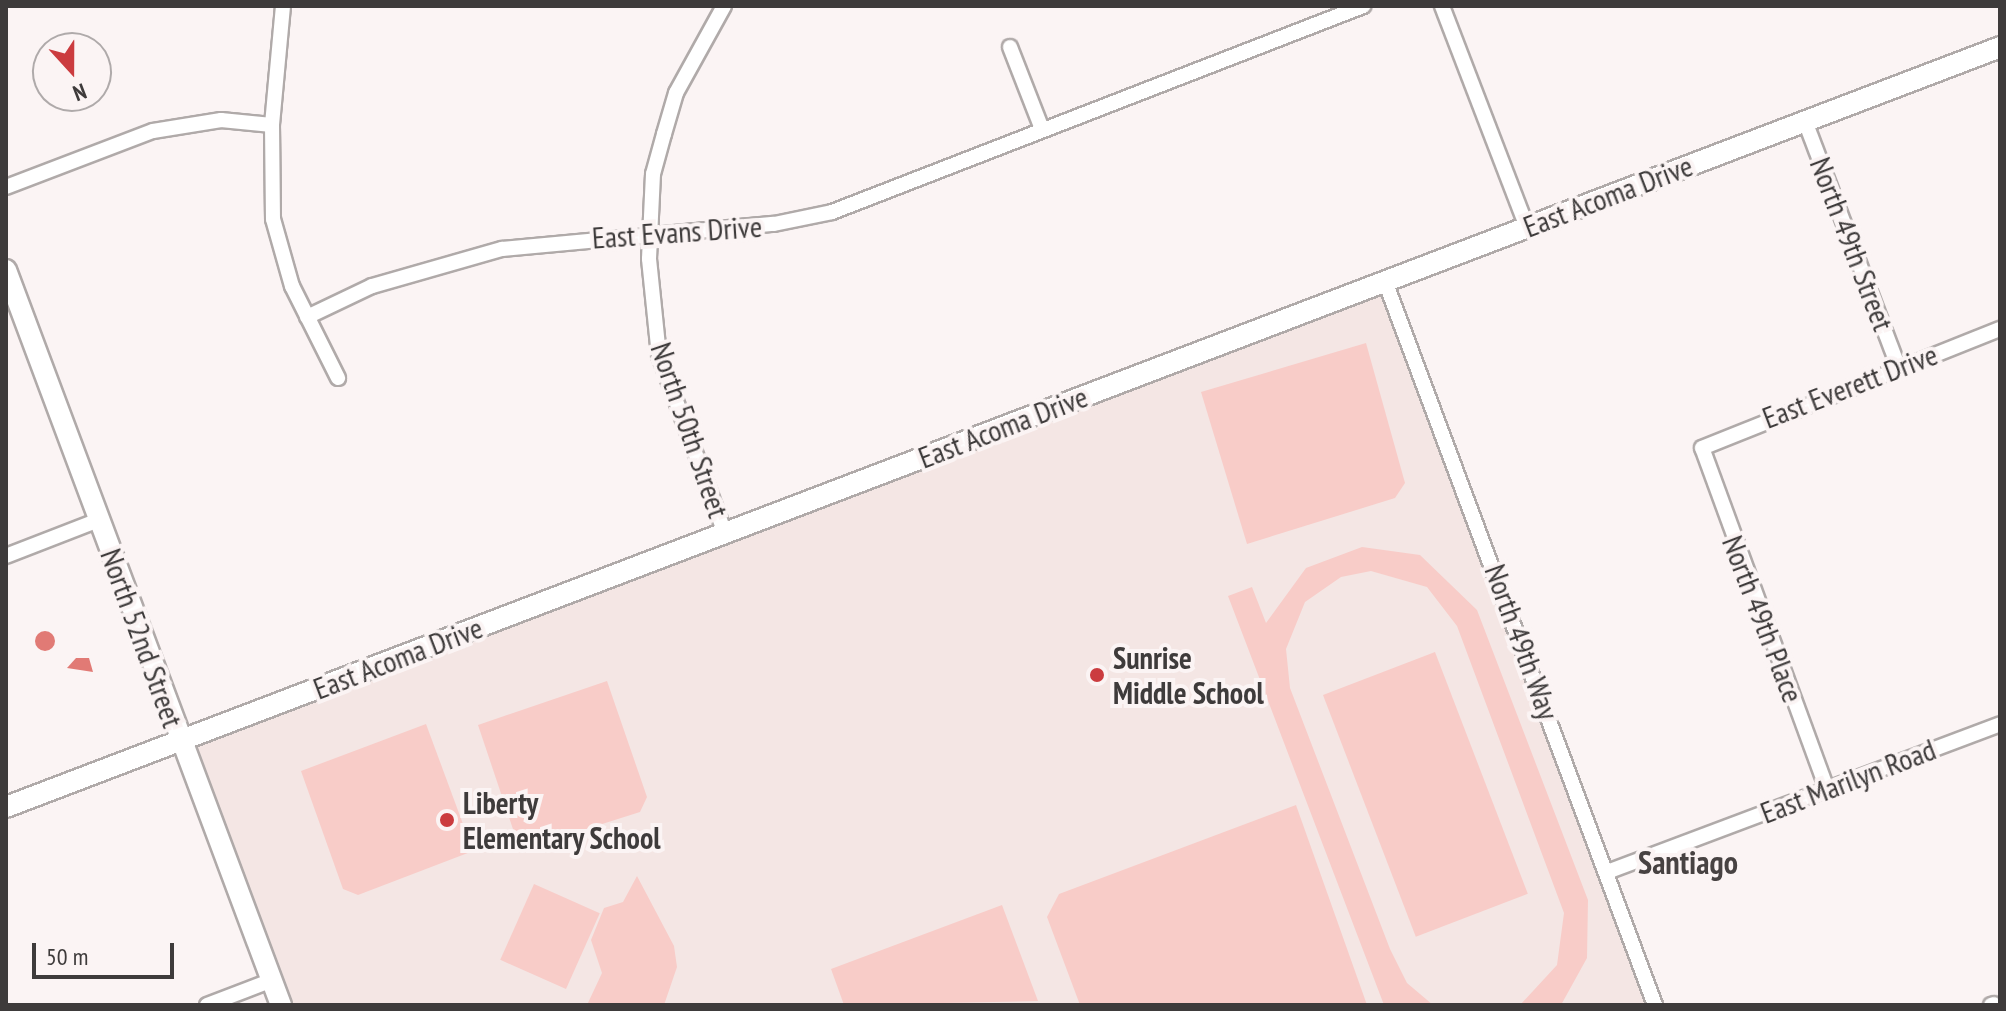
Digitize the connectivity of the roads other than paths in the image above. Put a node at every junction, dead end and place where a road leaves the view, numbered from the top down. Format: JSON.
{"nodes":[{"id":1,"x":283,"y":6,"type":"edge"},
{"id":2,"x":724,"y":6,"type":"edge"},
{"id":3,"x":1363,"y":6,"type":"edge"},
{"id":4,"x":1442,"y":6,"type":"edge"},
{"id":5,"x":1010,"y":47,"type":"dead end"},
{"id":6,"x":2000,"y":47,"type":"edge"},
{"id":7,"x":1805,"y":121,"type":"junction"},
{"id":8,"x":272,"y":125,"type":"junction"},
{"id":9,"x":1042,"y":129,"type":"junction"},
{"id":10,"x":6,"y":187,"type":"edge"},
{"id":11,"x":1527,"y":227,"type":"junction"},
{"id":12,"x":650,"y":233,"type":"junction"},
{"id":13,"x":6,"y":270,"type":"edge"},
{"id":14,"x":1385,"y":281,"type":"junction"},
{"id":15,"x":13,"y":311,"type":"edge"},
{"id":16,"x":307,"y":317,"type":"junction"},
{"id":17,"x":2000,"y":329,"type":"edge"},
{"id":18,"x":1899,"y":368,"type":"junction"},
{"id":19,"x":338,"y":378,"type":"dead end"},
{"id":20,"x":1702,"y":448,"type":"joint"},
{"id":21,"x":99,"y":520,"type":"junction"},
{"id":22,"x":725,"y":533,"type":"junction"},
{"id":23,"x":6,"y":556,"type":"edge"},
{"id":24,"x":2000,"y":724,"type":"edge"},
{"id":25,"x":180,"y":740,"type":"junction"},
{"id":26,"x":1827,"y":789,"type":"junction"},
{"id":27,"x":6,"y":807,"type":"edge"},
{"id":28,"x":1607,"y":872,"type":"junction"},
{"id":29,"x":272,"y":980,"type":"junction"},
{"id":30,"x":207,"y":1005,"type":"edge"},
{"id":31,"x":281,"y":1005,"type":"edge"},
{"id":32,"x":1655,"y":1005,"type":"edge"}],
"edges":[{"from":1,"to":8,"type":"street"},
{"from":2,"to":12,"type":"street","name":"North 50th Street"},
{"from":3,"to":9,"type":"street","name":"East Evans Drive"},
{"from":4,"to":11,"type":"street"},
{"from":5,"to":9,"type":"street"},
{"from":6,"to":7,"type":"street","name":"East Acoma Drive"},
{"from":7,"to":11,"type":"street","name":"East Acoma Drive"},
{"from":7,"to":18,"type":"street","name":"North 49th Street"},
{"from":8,"to":10,"type":"street"},
{"from":8,"to":16,"type":"street"},
{"from":9,"to":12,"type":"street","name":"East Evans Drive"},
{"from":11,"to":14,"type":"street","name":"East Acoma Drive"},
{"from":12,"to":16,"type":"street","name":"East Evans Drive"},
{"from":12,"to":22,"type":"street","name":"North 50th Street"},
{"from":13,"to":15,"type":"street","name":"North 52nd Street"},
{"from":14,"to":22,"type":"street","name":"East Acoma Drive"},
{"from":14,"to":28,"type":"street","name":"North 49th Way"},
{"from":15,"to":21,"type":"street","name":"North 52nd Street"},
{"from":16,"to":19,"type":"street"},
{"from":17,"to":18,"type":"street","name":"East Everett Drive"},
{"from":18,"to":20,"type":"street","name":"East Everett Drive"},
{"from":20,"to":26,"type":"street","name":"North 49th Place"},
{"from":21,"to":23,"type":"street"},
{"from":21,"to":25,"type":"street","name":"North 52nd Street"},
{"from":22,"to":25,"type":"street","name":"East Acoma Drive"},
{"from":24,"to":26,"type":"street","name":"East Marilyn Road"},
{"from":25,"to":27,"type":"street","name":"East Acoma Drive"},
{"from":25,"to":29,"type":"street","name":"North 52nd Street"},
{"from":26,"to":28,"type":"street","name":"East Marilyn Road"},
{"from":28,"to":32,"type":"street","name":"North 49th Way"},
{"from":29,"to":30,"type":"street"},
{"from":29,"to":31,"type":"street","name":"North 52nd Street"}]}
